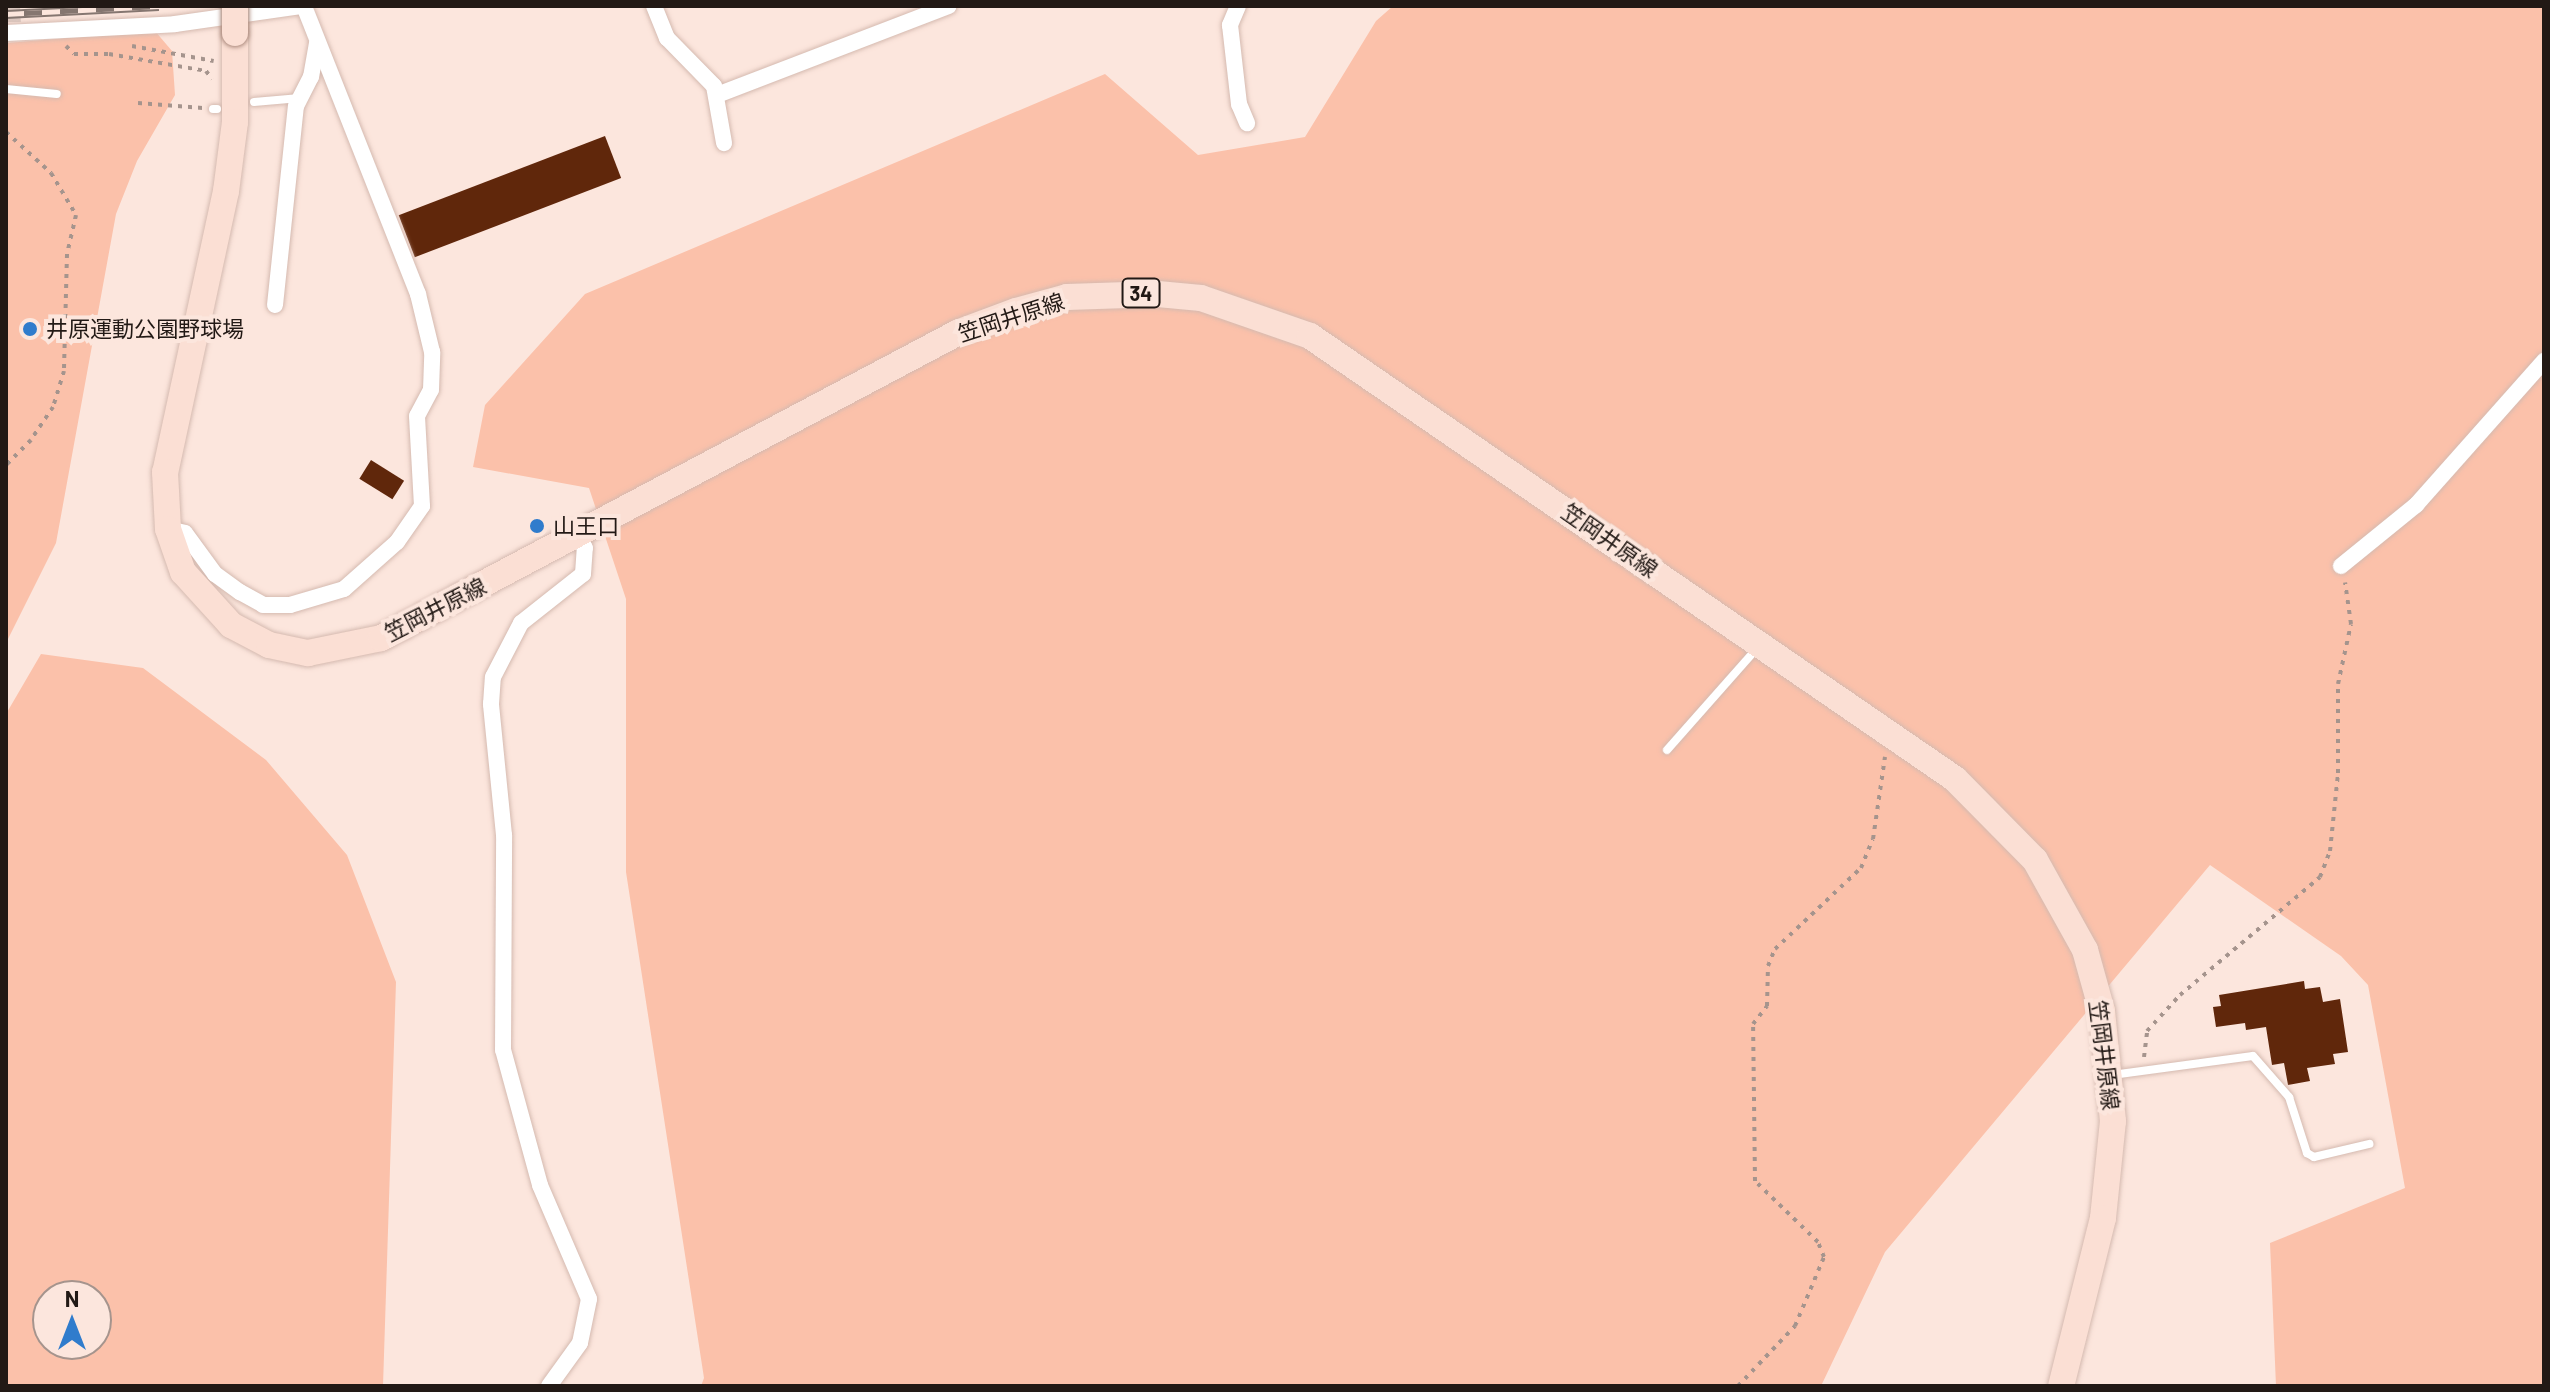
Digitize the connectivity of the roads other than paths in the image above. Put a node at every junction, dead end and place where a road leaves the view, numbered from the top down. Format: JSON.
{"nodes":[{"id":1,"x":235,"y":6,"type":"edge"},
{"id":2,"x":303,"y":6,"type":"edge"},
{"id":3,"x":654,"y":6,"type":"edge"},
{"id":4,"x":949,"y":6,"type":"edge"},
{"id":5,"x":1238,"y":6,"type":"edge"},
{"id":6,"x":11,"y":31,"type":"edge"},
{"id":7,"x":318,"y":41,"type":"junction"},
{"id":8,"x":6,"y":89,"type":"edge"},
{"id":9,"x":57,"y":94,"type":"dead end"},
{"id":10,"x":717,"y":95,"type":"junction"},
{"id":11,"x":301,"y":98,"type":"junction"},
{"id":12,"x":254,"y":102,"type":"dead end"},
{"id":13,"x":1247,"y":123,"type":"dead end"},
{"id":14,"x":724,"y":143,"type":"dead end"},
{"id":15,"x":275,"y":305,"type":"dead end"},
{"id":16,"x":2544,"y":361,"type":"edge"},
{"id":17,"x":168,"y":529,"type":"junction"},
{"id":18,"x":577,"y":534,"type":"junction"},
{"id":19,"x":2341,"y":566,"type":"road end"},
{"id":20,"x":1761,"y":644,"type":"junction"},
{"id":21,"x":1667,"y":750,"type":"dead end"},
{"id":22,"x":2110,"y":1067,"type":"junction"},
{"id":23,"x":2369,"y":1144,"type":"dead end"},
{"id":24,"x":549,"y":1386,"type":"edge"},
{"id":25,"x":2061,"y":1386,"type":"edge"}],
"edges":[{"from":1,"to":17,"type":"main road","name":"笠岡井原線","number":"34","bridge":true},
{"from":2,"to":6,"type":"street"},
{"from":2,"to":7,"type":"street"},
{"from":3,"to":10,"type":"street"},
{"from":4,"to":10,"type":"street"},
{"from":5,"to":13,"type":"street"},
{"from":7,"to":11,"type":"street"},
{"from":7,"to":17,"type":"street"},
{"from":8,"to":9,"type":"lane"},
{"from":10,"to":14,"type":"street"},
{"from":11,"to":12,"type":"lane"},
{"from":11,"to":15,"type":"street"},
{"from":16,"to":19,"type":"street"},
{"from":17,"to":18,"type":"main road","name":"笠岡井原線","number":"34"},
{"from":18,"to":20,"type":"main road","name":"笠岡井原線","number":"34"},
{"from":18,"to":24,"type":"street"},
{"from":20,"to":21,"type":"lane"},
{"from":20,"to":22,"type":"main road","name":"笠岡井原線","number":"34"},
{"from":22,"to":23,"type":"lane"},
{"from":22,"to":25,"type":"main road","name":"笠岡井原線","number":"34"}]}
